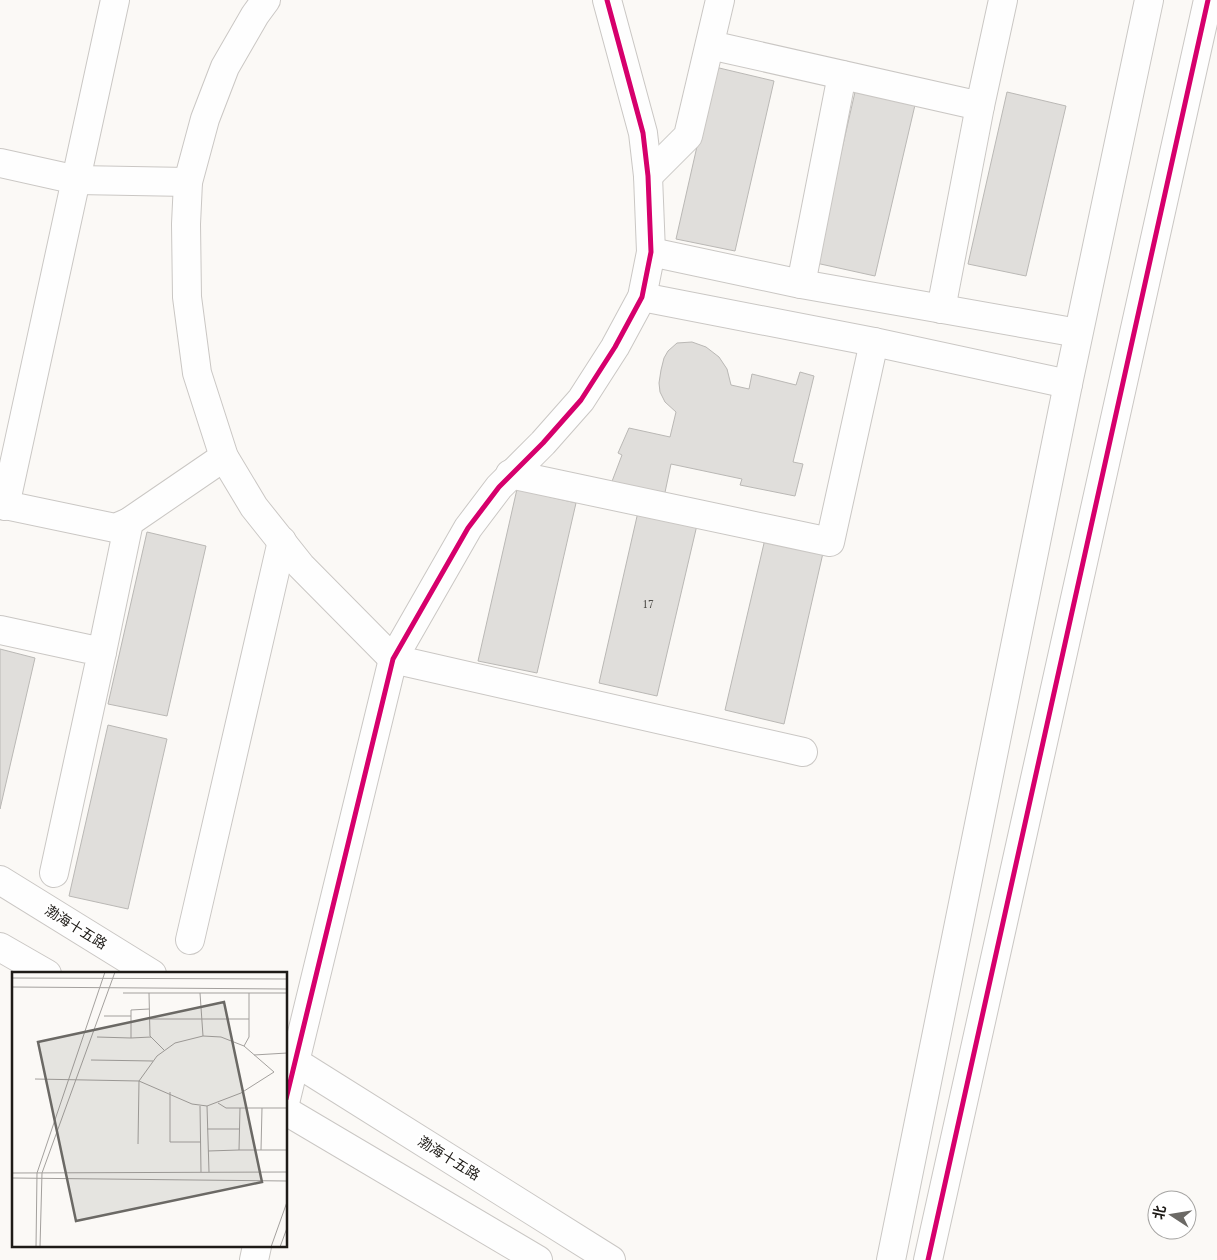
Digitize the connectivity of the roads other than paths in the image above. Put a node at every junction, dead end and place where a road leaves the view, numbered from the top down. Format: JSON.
{"nodes":[{"id":1,"x":115,"y":0,"type":"edge"},
{"id":2,"x":266,"y":0,"type":"edge"},
{"id":3,"x":607,"y":0,"type":"edge"},
{"id":4,"x":720,"y":0,"type":"edge"},
{"id":5,"x":1003,"y":0,"type":"edge"},
{"id":6,"x":1149,"y":0,"type":"edge"},
{"id":7,"x":1208,"y":0,"type":"edge"},
{"id":8,"x":710,"y":45,"type":"junction"},
{"id":9,"x":842,"y":75,"type":"junction"},
{"id":10,"x":980,"y":106,"type":"junction"},
{"id":11,"x":0,"y":162,"type":"edge"},
{"id":12,"x":648,"y":176,"type":"junction"},
{"id":13,"x":77,"y":180,"type":"junction"},
{"id":14,"x":188,"y":182,"type":"junction"},
{"id":15,"x":651,"y":252,"type":"junction"},
{"id":16,"x":801,"y":284,"type":"junction"},
{"id":17,"x":642,"y":297,"type":"junction"},
{"id":18,"x":941,"y":309,"type":"junction"},
{"id":19,"x":1078,"y":333,"type":"junction"},
{"id":20,"x":874,"y":342,"type":"junction"},
{"id":21,"x":1068,"y":384,"type":"junction"},
{"id":22,"x":224,"y":456,"type":"junction"},
{"id":23,"x":510,"y":474,"type":"junction"},
{"id":24,"x":3,"y":505,"type":"edge"},
{"id":25,"x":129,"y":522,"type":"junction"},
{"id":26,"x":282,"y":541,"type":"junction"},
{"id":27,"x":0,"y":630,"type":"edge"},
{"id":28,"x":102,"y":652,"type":"junction"},
{"id":29,"x":393,"y":659,"type":"junction"},
{"id":30,"x":803,"y":752,"type":"dead end"},
{"id":31,"x":54,"y":873,"type":"dead end"},
{"id":32,"x":0,"y":880,"type":"edge"},
{"id":33,"x":190,"y":940,"type":"dead end"},
{"id":34,"x":0,"y":947,"type":"edge"},
{"id":35,"x":43,"y":972,"type":"edge"},
{"id":36,"x":149,"y":972,"type":"edge"},
{"id":37,"x":291,"y":1059,"type":"edge"},
{"id":38,"x":288,"y":1083,"type":"edge"},
{"id":39,"x":288,"y":1112,"type":"edge"},
{"id":40,"x":538,"y":1260,"type":"edge"},
{"id":41,"x":611,"y":1260,"type":"edge"},
{"id":42,"x":890,"y":1260,"type":"edge"},
{"id":43,"x":928,"y":1260,"type":"edge"}],
"edges":[{"from":1,"to":13,"type":"street"},
{"from":2,"to":14,"type":"street"},
{"from":3,"to":12,"type":"street"},
{"from":4,"to":8,"type":"street"},
{"from":5,"to":10,"type":"street"},
{"from":6,"to":19,"type":"street"},
{"from":7,"to":43,"type":"street"},
{"from":8,"to":9,"type":"street"},
{"from":8,"to":12,"type":"street"},
{"from":9,"to":10,"type":"street"},
{"from":9,"to":16,"type":"street"},
{"from":10,"to":18,"type":"street"},
{"from":11,"to":13,"type":"street"},
{"from":12,"to":15,"type":"street"},
{"from":13,"to":14,"type":"street"},
{"from":13,"to":24,"type":"street"},
{"from":14,"to":22,"type":"street"},
{"from":15,"to":16,"type":"street"},
{"from":15,"to":17,"type":"street"},
{"from":16,"to":18,"type":"street"},
{"from":17,"to":20,"type":"street"},
{"from":17,"to":23,"type":"street"},
{"from":18,"to":19,"type":"street"},
{"from":19,"to":21,"type":"street"},
{"from":20,"to":21,"type":"street"},
{"from":20,"to":23,"type":"street"},
{"from":21,"to":42,"type":"street"},
{"from":22,"to":25,"type":"street"},
{"from":22,"to":26,"type":"street"},
{"from":23,"to":29,"type":"street"},
{"from":24,"to":25,"type":"street"},
{"from":25,"to":28,"type":"street"},
{"from":26,"to":29,"type":"street"},
{"from":26,"to":33,"type":"street"},
{"from":27,"to":28,"type":"street"},
{"from":28,"to":31,"type":"street"},
{"from":29,"to":30,"type":"street"},
{"from":29,"to":37,"type":"street"},
{"from":32,"to":36,"type":"street","name":"渤海十五路"},
{"from":34,"to":35,"type":"street"},
{"from":37,"to":38,"type":"street"},
{"from":37,"to":41,"type":"street","name":"渤海十五路"},
{"from":39,"to":40,"type":"street"}]}
